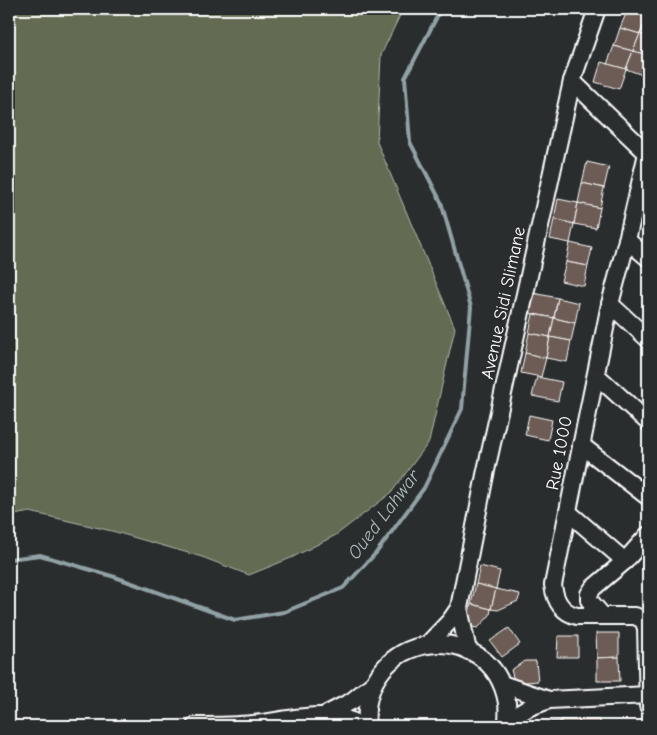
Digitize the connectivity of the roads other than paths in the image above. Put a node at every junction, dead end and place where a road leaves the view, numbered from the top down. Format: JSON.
{"nodes":[{"id":1,"x":597,"y":9,"type":"edge"},
{"id":2,"x":572,"y":81,"type":"junction"},
{"id":3,"x":648,"y":152,"type":"edge"},
{"id":4,"x":627,"y":240,"type":"junction"},
{"id":5,"x":648,"y":258,"type":"edge"},
{"id":6,"x":610,"y":304,"type":"junction"},
{"id":7,"x":648,"y":339,"type":"edge"},
{"id":8,"x":596,"y":375,"type":"junction"},
{"id":9,"x":648,"y":422,"type":"edge"},
{"id":10,"x":581,"y":445,"type":"junction"},
{"id":11,"x":648,"y":497,"type":"edge"},
{"id":12,"x":568,"y":512,"type":"junction"},
{"id":13,"x":648,"y":534,"type":"edge"},
{"id":14,"x":625,"y":561,"type":"junction"},
{"id":15,"x":459,"y":608,"type":"junction"},
{"id":16,"x":603,"y":616,"type":"junction"},
{"id":17,"x":427,"y":645,"type":"junction"},
{"id":18,"x":468,"y":651,"type":"junction"},
{"id":19,"x":374,"y":684,"type":"junction"},
{"id":20,"x":502,"y":684,"type":"junction"},
{"id":21,"x":648,"y":699,"type":"edge"},
{"id":22,"x":549,"y":700,"type":"junction"},
{"id":23,"x":325,"y":715,"type":"junction"},
{"id":24,"x":507,"y":724,"type":"edge"},
{"id":25,"x":252,"y":725,"type":"edge"},
{"id":26,"x":195,"y":726,"type":"edge"},
{"id":27,"x":365,"y":726,"type":"edge"}],
"edges":[{"from":1,"to":2,"type":"street","name":"Avenue Sidi Slimane"},
{"from":2,"to":3,"type":"street"},
{"from":2,"to":15,"type":"street","name":"Avenue Sidi Slimane"},
{"from":3,"to":4,"type":"street","name":"Rue 1000"},
{"from":4,"to":5,"type":"street"},
{"from":4,"to":6,"type":"street","name":"Rue 1000"},
{"from":6,"to":7,"type":"street"},
{"from":6,"to":8,"type":"street","name":"Rue 1000"},
{"from":8,"to":9,"type":"street"},
{"from":8,"to":10,"type":"street","name":"Rue 1000"},
{"from":10,"to":11,"type":"street"},
{"from":10,"to":12,"type":"street","name":"Rue 1000"},
{"from":12,"to":14,"type":"street"},
{"from":12,"to":16,"type":"street","name":"Rue 1000"},
{"from":13,"to":14,"type":"street"},
{"from":14,"to":16,"type":"street"},
{"from":15,"to":17,"type":"street","name":"Avenue Sidi Slimane"},
{"from":15,"to":18,"type":"street","name":"Avenue Sidi Slimane"},
{"from":16,"to":21,"type":"street","name":"Rue 1000"},
{"from":17,"to":18,"type":"street"},
{"from":17,"to":19,"type":"street"},
{"from":18,"to":20,"type":"street"},
{"from":19,"to":23,"type":"street"},
{"from":19,"to":27,"type":"street"},
{"from":20,"to":22,"type":"street"},
{"from":20,"to":24,"type":"street"},
{"from":21,"to":22,"type":"street"},
{"from":22,"to":24,"type":"street"},
{"from":23,"to":25,"type":"street"},
{"from":23,"to":27,"type":"street"},
{"from":25,"to":26,"type":"street"}]}
